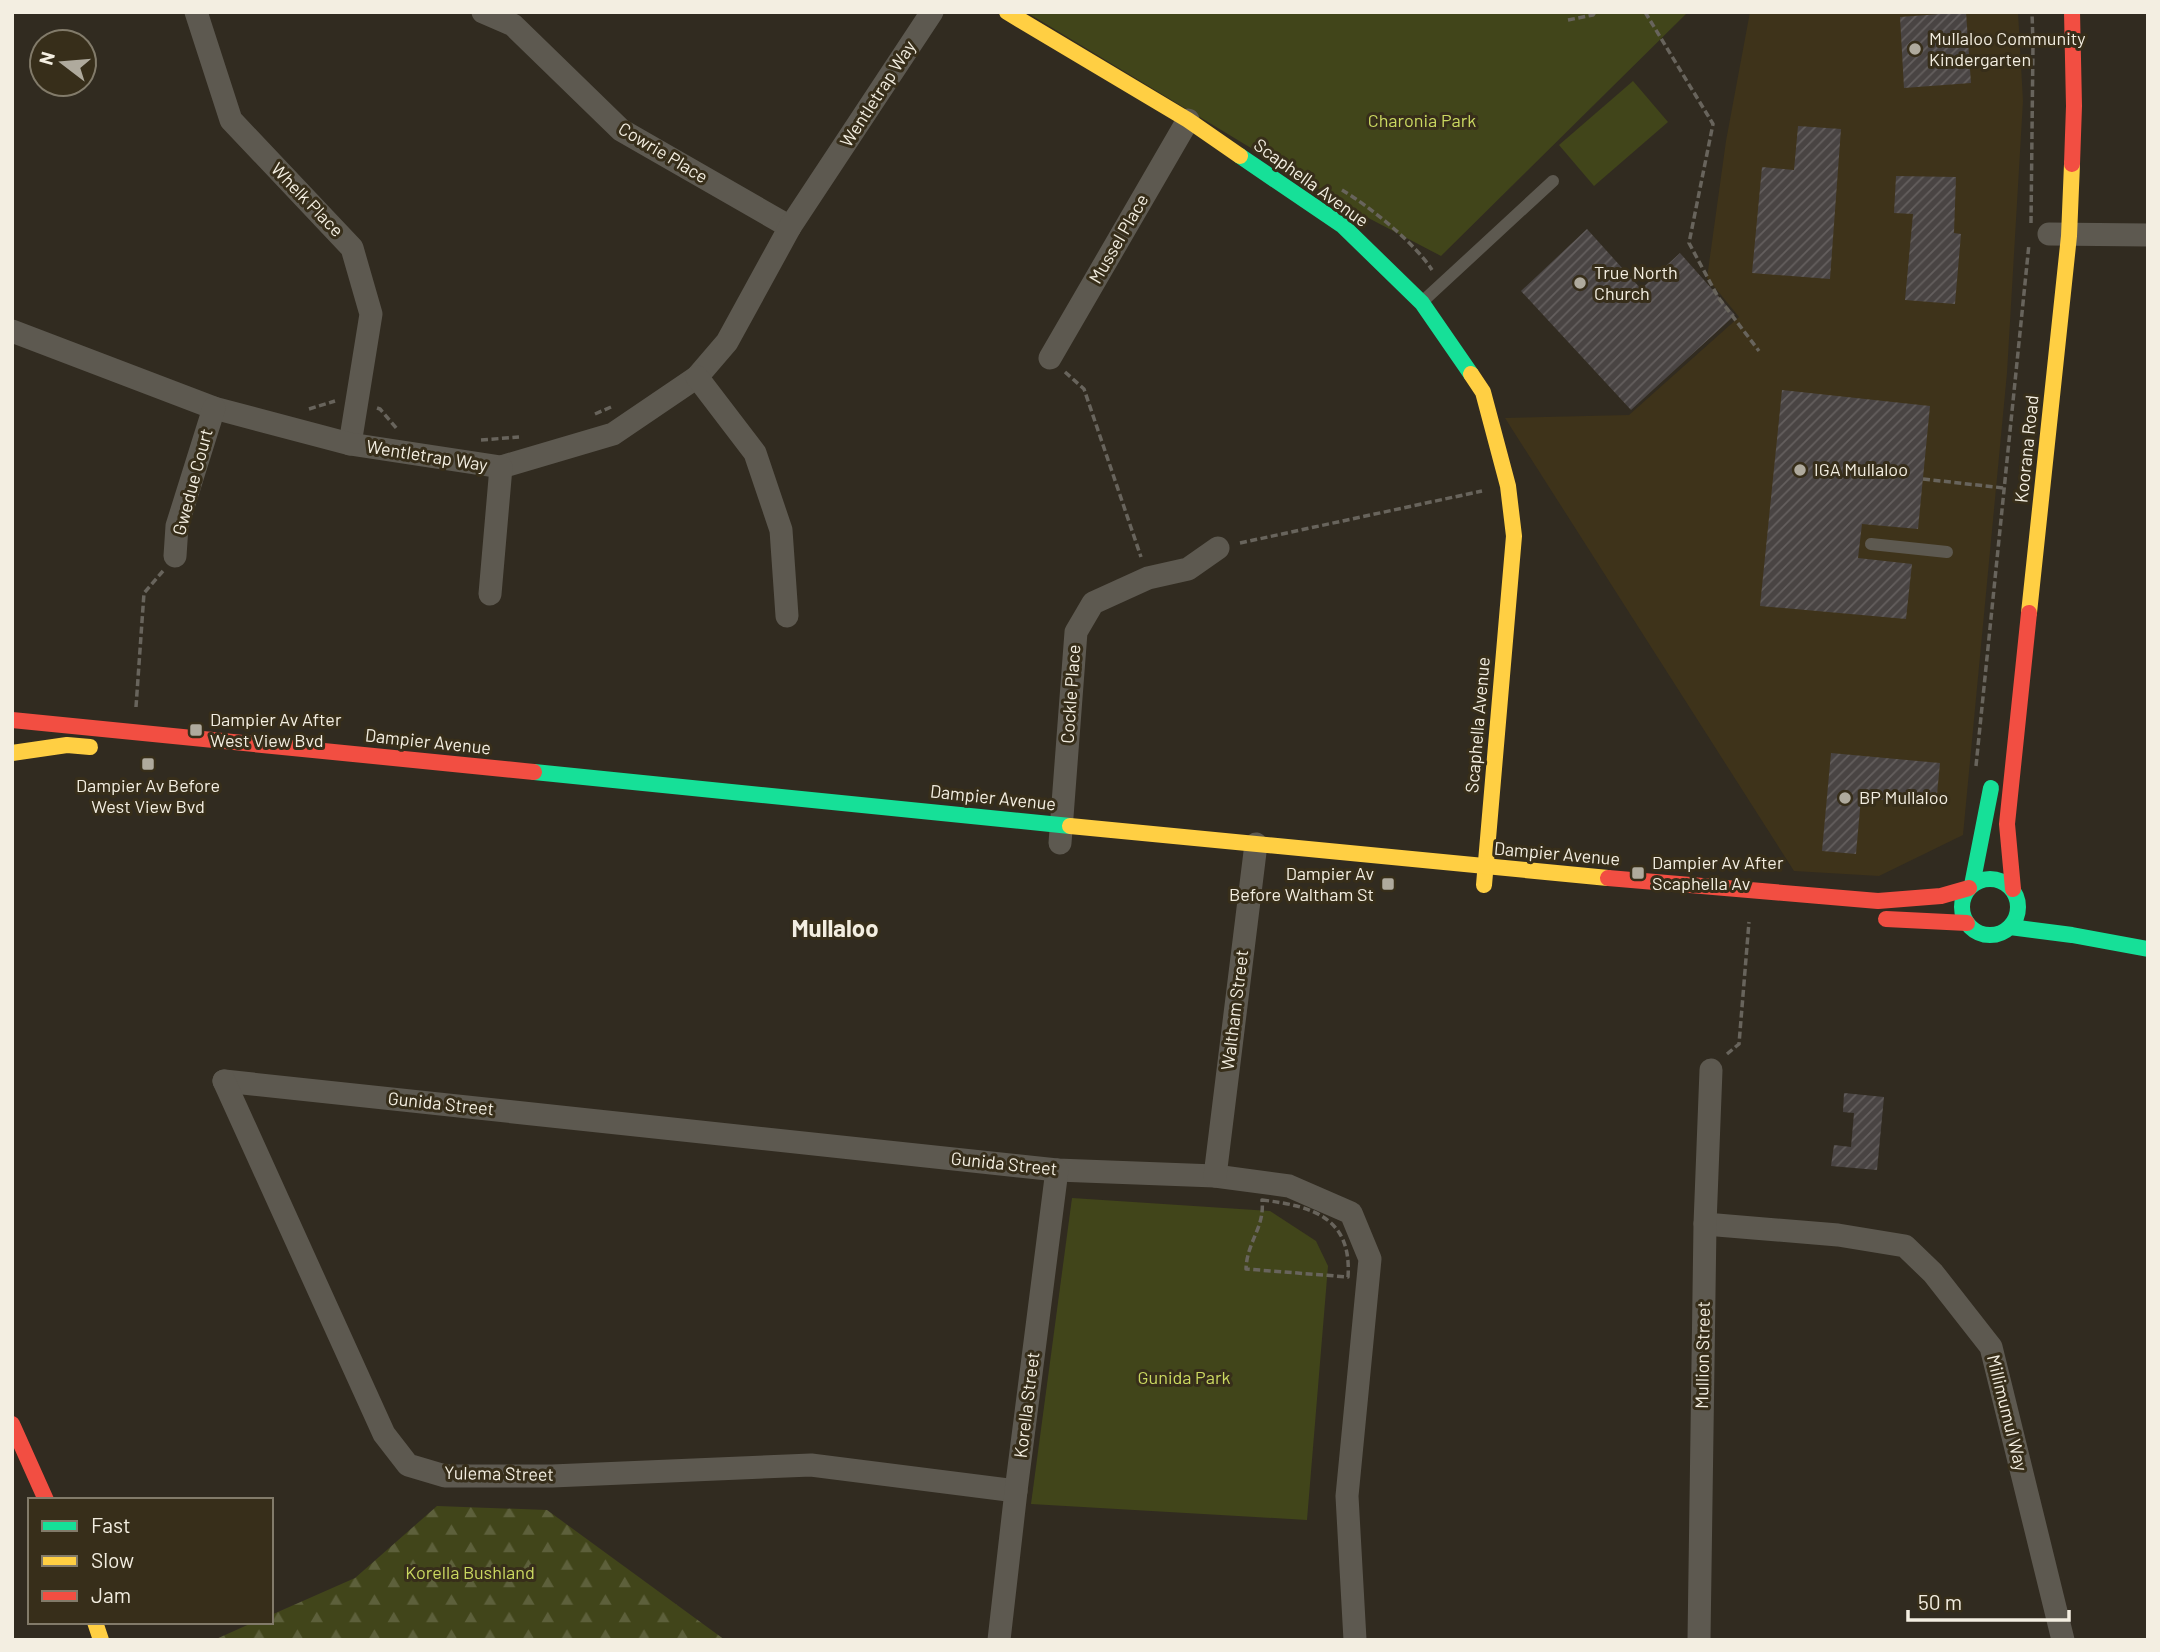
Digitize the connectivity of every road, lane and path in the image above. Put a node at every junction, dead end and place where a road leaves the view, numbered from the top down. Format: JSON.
{"nodes":[{"id":1,"x":196,"y":12,"type":"edge"},
{"id":2,"x":483,"y":12,"type":"edge"},
{"id":3,"x":932,"y":12,"type":"edge"},
{"id":4,"x":1007,"y":12,"type":"edge"},
{"id":5,"x":1595,"y":12,"type":"edge"},
{"id":6,"x":1645,"y":12,"type":"edge"},
{"id":7,"x":2032,"y":12,"type":"edge"},
{"id":8,"x":2072,"y":12,"type":"edge"},
{"id":9,"x":1567,"y":20,"type":"dead end"},
{"id":10,"x":1188,"y":120,"type":"junction"},
{"id":11,"x":1553,"y":181,"type":"dead end"},
{"id":12,"x":1331,"y":184,"type":"dead end"},
{"id":13,"x":790,"y":227,"type":"junction"},
{"id":14,"x":2046,"y":235,"type":"junction"},
{"id":15,"x":2148,"y":235,"type":"edge"},
{"id":16,"x":1441,"y":286,"type":"junction"},
{"id":17,"x":1422,"y":303,"type":"junction"},
{"id":18,"x":12,"y":331,"type":"edge"},
{"id":19,"x":1759,"y":351,"type":"dead end"},
{"id":20,"x":1050,"y":358,"type":"joint"},
{"id":21,"x":697,"y":377,"type":"junction"},
{"id":22,"x":619,"y":403,"type":"dead end"},
{"id":23,"x":357,"y":404,"type":"junction"},
{"id":24,"x":214,"y":408,"type":"junction"},
{"id":25,"x":307,"y":410,"type":"dead end"},
{"id":26,"x":584,"y":419,"type":"dead end"},
{"id":27,"x":400,"y":432,"type":"dead end"},
{"id":28,"x":521,"y":437,"type":"dead end"},
{"id":29,"x":480,"y":440,"type":"dead end"},
{"id":30,"x":350,"y":444,"type":"junction"},
{"id":31,"x":501,"y":467,"type":"junction"},
{"id":32,"x":1923,"y":479,"type":"dead end"},
{"id":33,"x":1508,"y":486,"type":"junction"},
{"id":34,"x":2004,"y":488,"type":"junction"},
{"id":35,"x":1871,"y":544,"type":"dead end"},
{"id":36,"x":1218,"y":548,"type":"joint"},
{"id":37,"x":1947,"y":552,"type":"dead end"},
{"id":38,"x":175,"y":556,"type":"joint"},
{"id":39,"x":1148,"y":578,"type":"junction"},
{"id":40,"x":490,"y":594,"type":"dead end"},
{"id":41,"x":786,"y":616,"type":"dead end"},
{"id":42,"x":135,"y":717,"type":"dead end"},
{"id":43,"x":12,"y":720,"type":"edge"},
{"id":44,"x":108,"y":749,"type":"dead end"},
{"id":45,"x":12,"y":753,"type":"edge"},
{"id":46,"x":1975,"y":768,"type":"dead end"},
{"id":47,"x":1993,"y":773,"type":"dead end"},
{"id":48,"x":1061,"y":838,"type":"junction"},
{"id":49,"x":1254,"y":859,"type":"junction"},
{"id":50,"x":1485,"y":867,"type":"junction"},
{"id":51,"x":1484,"y":885,"type":"dead end"},
{"id":52,"x":1971,"y":887,"type":"junction"},
{"id":53,"x":2014,"y":892,"type":"junction"},
{"id":54,"x":2036,"y":904,"type":"dead end"},
{"id":55,"x":1868,"y":918,"type":"dead end"},
{"id":56,"x":1749,"y":922,"type":"dead end"},
{"id":57,"x":1967,"y":923,"type":"junction"},
{"id":58,"x":2010,"y":927,"type":"junction"},
{"id":59,"x":2148,"y":949,"type":"edge"},
{"id":60,"x":1711,"y":1070,"type":"joint"},
{"id":61,"x":224,"y":1081,"type":"joint"},
{"id":62,"x":1057,"y":1170,"type":"junction"},
{"id":63,"x":1215,"y":1175,"type":"junction"},
{"id":64,"x":1262,"y":1200,"type":"joint"},
{"id":65,"x":1705,"y":1224,"type":"junction"},
{"id":66,"x":12,"y":1424,"type":"edge"},
{"id":67,"x":1016,"y":1491,"type":"junction"},
{"id":68,"x":45,"y":1498,"type":"edge"},
{"id":69,"x":999,"y":1640,"type":"edge"},
{"id":70,"x":1354,"y":1640,"type":"edge"},
{"id":71,"x":1699,"y":1640,"type":"edge"},
{"id":72,"x":2063,"y":1640,"type":"edge"}],
"edges":[{"from":1,"to":23,"type":"street","name":"Whelk Place"},
{"from":2,"to":13,"type":"street","name":"Cowrie Place"},
{"from":3,"to":13,"type":"street","name":"Wentletrap Way"},
{"from":4,"to":10,"type":"main road","name":"Scaphella Avenue"},
{"from":5,"to":9,"type":"path"},
{"from":6,"to":19,"type":"path"},
{"from":7,"to":14,"type":"path"},
{"from":8,"to":14,"type":"main road","name":"Koorana Road"},
{"from":10,"to":17,"type":"main road","name":"Scaphella Avenue"},
{"from":10,"to":20,"type":"street","name":"Mussel Place"},
{"from":11,"to":16,"type":"lane"},
{"from":12,"to":16,"type":"path"},
{"from":13,"to":21,"type":"street","name":"Wentletrap Way"},
{"from":14,"to":15,"type":"street"},
{"from":14,"to":34,"type":"path"},
{"from":14,"to":53,"type":"main road","name":"Koorana Road"},
{"from":16,"to":17,"type":"lane"},
{"from":17,"to":33,"type":"main road","name":"Scaphella Avenue"},
{"from":18,"to":24,"type":"street","name":"Wentletrap Way"},
{"from":20,"to":39,"type":"path"},
{"from":21,"to":31,"type":"street","name":"Wentletrap Way"},
{"from":21,"to":41,"type":"street"},
{"from":22,"to":26,"type":"path"},
{"from":23,"to":25,"type":"path"},
{"from":23,"to":27,"type":"path"},
{"from":23,"to":30,"type":"street","name":"Whelk Place"},
{"from":24,"to":30,"type":"street","name":"Wentletrap Way"},
{"from":24,"to":38,"type":"street","name":"Gwedue Court"},
{"from":28,"to":29,"type":"path"},
{"from":30,"to":31,"type":"street","name":"Wentletrap Way"},
{"from":31,"to":40,"type":"street"},
{"from":32,"to":34,"type":"path"},
{"from":33,"to":36,"type":"path"},
{"from":33,"to":50,"type":"main road","name":"Scaphella Avenue"},
{"from":34,"to":46,"type":"path"},
{"from":35,"to":37,"type":"lane"},
{"from":36,"to":39,"type":"street","name":"Cockle Place"},
{"from":38,"to":42,"type":"path"},
{"from":39,"to":48,"type":"street","name":"Cockle Place"},
{"from":43,"to":48,"type":"main road","name":"Dampier Avenue"},
{"from":44,"to":45,"type":"main road"},
{"from":47,"to":52,"type":"main road"},
{"from":48,"to":49,"type":"main road","name":"Dampier Avenue"},
{"from":49,"to":50,"type":"main road","name":"Dampier Avenue"},
{"from":49,"to":63,"type":"street","name":"Waltham Street"},
{"from":50,"to":51,"type":"main road","name":"Scaphella Avenue"},
{"from":50,"to":52,"type":"main road","name":"Dampier Avenue"},
{"from":52,"to":53,"type":"main road"},
{"from":52,"to":57,"type":"main road"},
{"from":53,"to":54,"type":"main road"},
{"from":53,"to":58,"type":"main road"},
{"from":55,"to":57,"type":"main road"},
{"from":56,"to":60,"type":"path"},
{"from":57,"to":58,"type":"main road"},
{"from":58,"to":59,"type":"main road"},
{"from":60,"to":65,"type":"street","name":"Mullion Street"},
{"from":61,"to":62,"type":"street","name":"Gunida Street"},
{"from":61,"to":67,"type":"street","name":"Yulema Street"},
{"from":62,"to":63,"type":"street","name":"Gunida Street"},
{"from":62,"to":67,"type":"street","name":"Korella Street"},
{"from":63,"to":70,"type":"street","name":"Gunida Street"},
{"from":64,"to":64,"type":"path"},
{"from":65,"to":71,"type":"street","name":"Mullion Street"},
{"from":65,"to":72,"type":"street","name":"Millimumul Way"},
{"from":66,"to":68,"type":"main road"},
{"from":67,"to":69,"type":"street","name":"Korella Street"}]}
